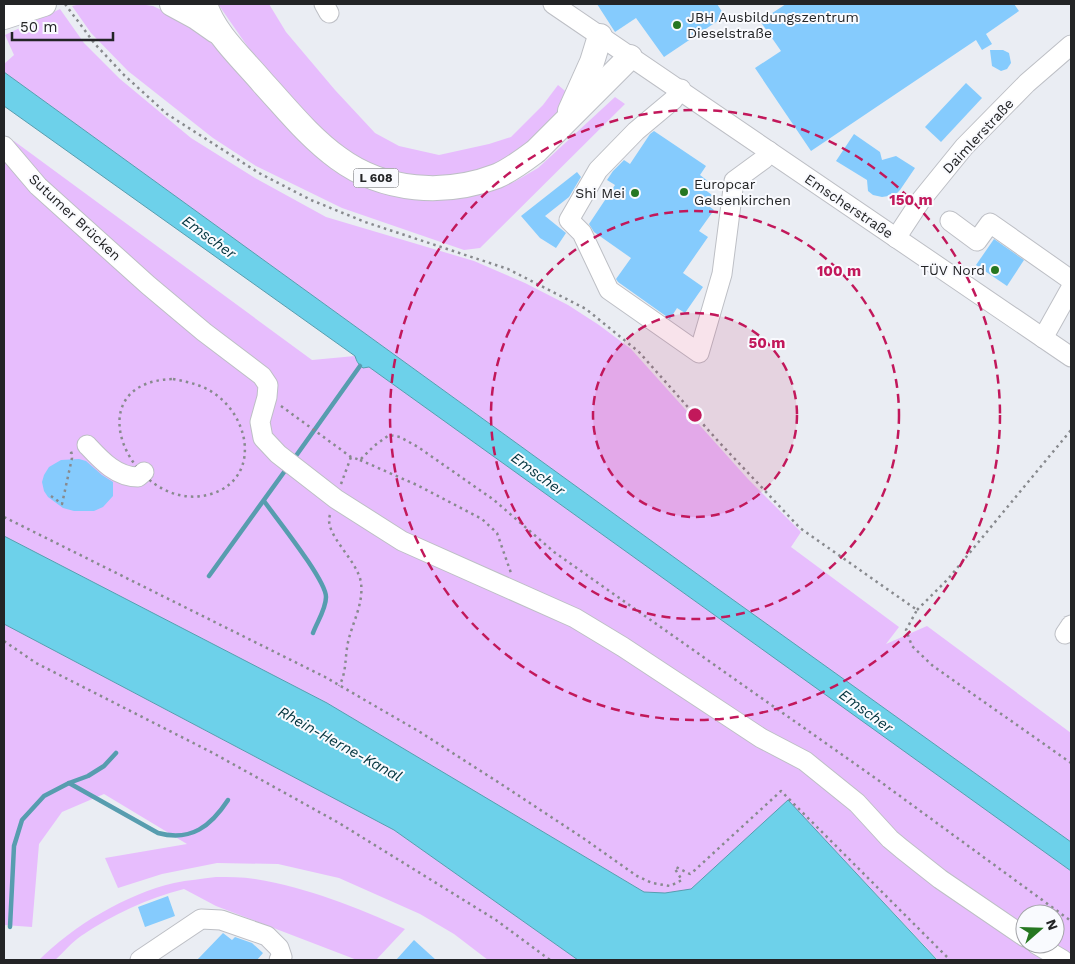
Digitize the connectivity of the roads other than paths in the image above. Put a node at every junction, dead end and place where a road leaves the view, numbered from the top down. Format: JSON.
{"nodes":[{"id":1,"x":12,"y":4,"type":"edge"},
{"id":2,"x":44,"y":4,"type":"edge"},
{"id":3,"x":172,"y":4,"type":"edge"},
{"id":4,"x":205,"y":4,"type":"edge"},
{"id":5,"x":553,"y":4,"type":"edge"},
{"id":6,"x":4,"y":9,"type":"edge"},
{"id":7,"x":4,"y":17,"type":"edge"},
{"id":8,"x":222,"y":35,"type":"junction"},
{"id":9,"x":600,"y":36,"type":"junction"},
{"id":10,"x":1071,"y":45,"type":"edge"},
{"id":11,"x":630,"y":57,"type":"junction"},
{"id":12,"x":681,"y":89,"type":"junction"},
{"id":13,"x":566,"y":122,"type":"junction"},
{"id":14,"x":4,"y":146,"type":"edge"},
{"id":15,"x":769,"y":151,"type":"junction"},
{"id":16,"x":950,"y":221,"type":"dead end"},
{"id":17,"x":896,"y":238,"type":"junction"},
{"id":18,"x":1071,"y":280,"type":"edge"},
{"id":19,"x":1071,"y":288,"type":"edge"},
{"id":20,"x":1043,"y":338,"type":"junction"},
{"id":21,"x":1071,"y":357,"type":"edge"},
{"id":22,"x":87,"y":445,"type":"dead end"},
{"id":23,"x":144,"y":472,"type":"dead end"},
{"id":24,"x":1015,"y":930,"type":"edge"},
{"id":25,"x":140,"y":960,"type":"edge"},
{"id":26,"x":279,"y":960,"type":"edge"}],
"edges":[{"from":1,"to":6,"type":"main road"},
{"from":2,"to":7,"type":"main road"},
{"from":3,"to":8,"type":"main road","number":"L 608"},
{"from":4,"to":8,"type":"main road","number":"L 608"},
{"from":5,"to":9,"type":"street","name":"Emscherstraße"},
{"from":8,"to":13,"type":"main road","number":"L 608"},
{"from":9,"to":11,"type":"street","name":"Emscherstraße"},
{"from":9,"to":13,"type":"main road","number":"L 608"},
{"from":10,"to":17,"type":"street","name":"Daimlerstraße"},
{"from":11,"to":12,"type":"street","name":"Emscherstraße"},
{"from":11,"to":13,"type":"main road","number":"L 608"},
{"from":12,"to":15,"type":"street","name":"Emscherstraße"},
{"from":12,"to":15,"type":"street"},
{"from":14,"to":24,"type":"street","name":"Sutumer Brücken"},
{"from":15,"to":17,"type":"street","name":"Emscherstraße"},
{"from":16,"to":18,"type":"street"},
{"from":17,"to":20,"type":"street","name":"Emscherstraße"},
{"from":19,"to":20,"type":"street"},
{"from":20,"to":21,"type":"street","name":"Emscherstraße"},
{"from":22,"to":23,"type":"street"},
{"from":25,"to":26,"type":"street"}]}
